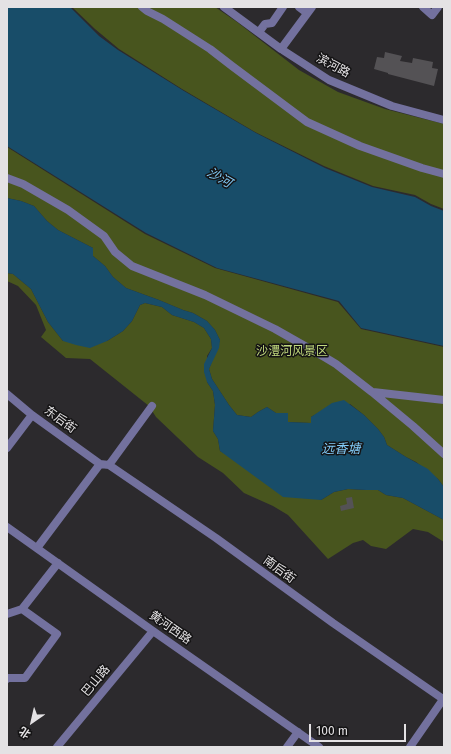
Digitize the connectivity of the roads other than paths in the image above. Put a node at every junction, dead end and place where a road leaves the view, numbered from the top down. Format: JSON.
{"nodes":[{"id":1,"x":142,"y":7,"type":"edge"},
{"id":2,"x":224,"y":7,"type":"edge"},
{"id":3,"x":283,"y":7,"type":"edge"},
{"id":4,"x":299,"y":7,"type":"edge"},
{"id":5,"x":422,"y":7,"type":"edge"},
{"id":6,"x":438,"y":7,"type":"edge"},
{"id":7,"x":310,"y":10,"type":"edge"},
{"id":8,"x":258,"y":32,"type":"junction"},
{"id":9,"x":281,"y":49,"type":"junction"},
{"id":10,"x":444,"y":120,"type":"edge"},
{"id":11,"x":444,"y":174,"type":"edge"},
{"id":12,"x":7,"y":178,"type":"edge"},
{"id":13,"x":372,"y":392,"type":"junction"},
{"id":14,"x":7,"y":394,"type":"edge"},
{"id":15,"x":444,"y":400,"type":"edge"},
{"id":16,"x":152,"y":406,"type":"dead end"},
{"id":17,"x":32,"y":415,"type":"junction"},
{"id":18,"x":7,"y":448,"type":"edge"},
{"id":19,"x":444,"y":454,"type":"edge"},
{"id":20,"x":100,"y":464,"type":"junction"},
{"id":21,"x":109,"y":465,"type":"junction"},
{"id":22,"x":7,"y":527,"type":"edge"},
{"id":23,"x":37,"y":548,"type":"junction"},
{"id":24,"x":58,"y":563,"type":"junction"},
{"id":25,"x":22,"y":609,"type":"junction"},
{"id":26,"x":7,"y":614,"type":"edge"},
{"id":27,"x":153,"y":631,"type":"junction"},
{"id":28,"x":7,"y":679,"type":"edge"},
{"id":29,"x":444,"y":698,"type":"edge"},
{"id":30,"x":298,"y":732,"type":"junction"},
{"id":31,"x":57,"y":747,"type":"edge"},
{"id":32,"x":287,"y":747,"type":"edge"},
{"id":33,"x":319,"y":747,"type":"edge"},
{"id":34,"x":410,"y":747,"type":"edge"}],
"edges":[{"from":1,"to":11,"type":"street"},
{"from":2,"to":8,"type":"street","name":"滨河路"},
{"from":3,"to":8,"type":"street"},
{"from":4,"to":7,"type":"street"},
{"from":5,"to":6,"type":"street"},
{"from":7,"to":9,"type":"street"},
{"from":8,"to":9,"type":"street","name":"滨河路"},
{"from":9,"to":10,"type":"street","name":"滨河路"},
{"from":12,"to":13,"type":"street"},
{"from":13,"to":15,"type":"street"},
{"from":13,"to":19,"type":"street"},
{"from":14,"to":17,"type":"street","name":"东后街"},
{"from":16,"to":21,"type":"street"},
{"from":17,"to":18,"type":"street"},
{"from":17,"to":20,"type":"street","name":"东后街"},
{"from":20,"to":21,"type":"street","name":"南后街"},
{"from":20,"to":23,"type":"street"},
{"from":21,"to":29,"type":"street","name":"南后街"},
{"from":22,"to":23,"type":"street","name":"黄河西路"},
{"from":23,"to":24,"type":"street","name":"黄河西路"},
{"from":24,"to":25,"type":"street"},
{"from":24,"to":27,"type":"street","name":"黄河西路"},
{"from":25,"to":26,"type":"street"},
{"from":25,"to":28,"type":"street"},
{"from":27,"to":30,"type":"street","name":"黄河西路"},
{"from":27,"to":31,"type":"street","name":"巴山路"},
{"from":29,"to":34,"type":"street"},
{"from":30,"to":32,"type":"street"},
{"from":30,"to":33,"type":"street","name":"黄河西路"}]}
